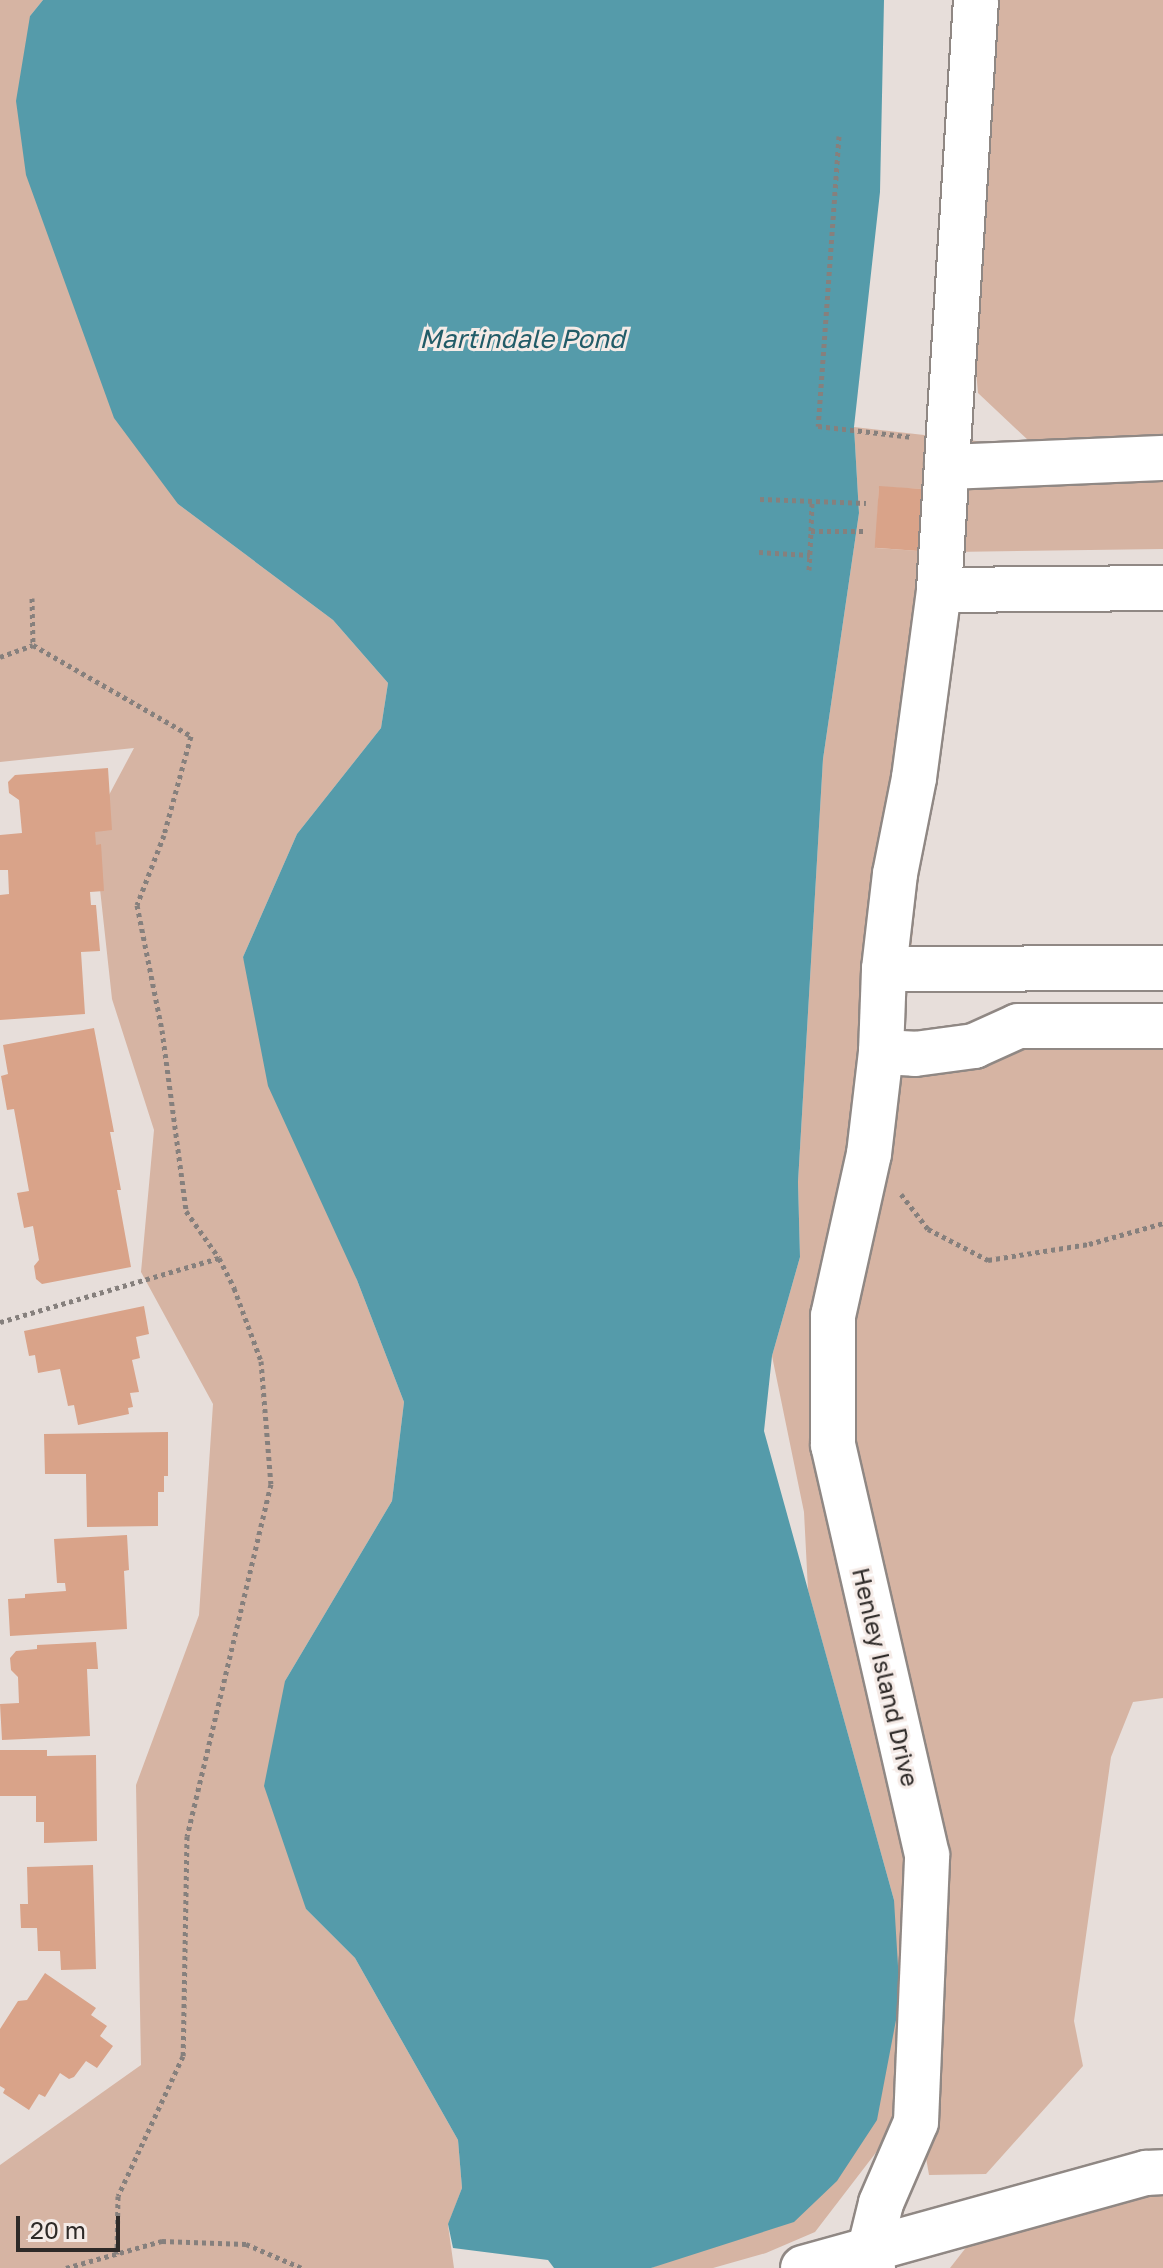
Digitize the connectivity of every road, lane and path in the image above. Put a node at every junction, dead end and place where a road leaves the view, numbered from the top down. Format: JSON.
{"nodes":[{"id":1,"x":976,"y":0,"type":"edge"},
{"id":2,"x":839,"y":136,"type":"dead end"},
{"id":3,"x":878,"y":434,"type":"dead end"},
{"id":4,"x":1163,"y":458,"type":"edge"},
{"id":5,"x":947,"y":467,"type":"junction"},
{"id":6,"x":760,"y":499,"type":"dead end"},
{"id":7,"x":812,"y":501,"type":"junction"},
{"id":8,"x":866,"y":503,"type":"dead end"},
{"id":9,"x":811,"y":531,"type":"junction"},
{"id":10,"x":866,"y":531,"type":"dead end"},
{"id":11,"x":759,"y":552,"type":"dead end"},
{"id":12,"x":810,"y":555,"type":"junction"},
{"id":13,"x":809,"y":570,"type":"dead end"},
{"id":14,"x":1163,"y":588,"type":"edge"},
{"id":15,"x":939,"y":590,"type":"junction"},
{"id":16,"x":32,"y":598,"type":"dead end"},
{"id":17,"x":33,"y":645,"type":"junction"},
{"id":18,"x":0,"y":657,"type":"edge"},
{"id":19,"x":1163,"y":968,"type":"edge"},
{"id":20,"x":884,"y":969,"type":"junction"},
{"id":21,"x":1163,"y":1026,"type":"edge"},
{"id":22,"x":881,"y":1052,"type":"junction"},
{"id":23,"x":869,"y":1154,"type":"junction"},
{"id":24,"x":1163,"y":1223,"type":"edge"},
{"id":25,"x":219,"y":1258,"type":"junction"},
{"id":26,"x":0,"y":1322,"type":"edge"},
{"id":27,"x":1155,"y":2172,"type":"edge"},
{"id":28,"x":117,"y":2254,"type":"junction"},
{"id":29,"x":871,"y":2260,"type":"edge"},
{"id":30,"x":66,"y":2268,"type":"edge"},
{"id":31,"x":302,"y":2268,"type":"edge"},
{"id":32,"x":803,"y":2268,"type":"edge"}],
"edges":[{"from":1,"to":5,"type":"street","name":"Henley Island Drive"},
{"from":2,"to":3,"type":"path"},
{"from":4,"to":5,"type":"street"},
{"from":5,"to":15,"type":"street","name":"Henley Island Drive"},
{"from":6,"to":7,"type":"path"},
{"from":7,"to":8,"type":"path"},
{"from":7,"to":9,"type":"path"},
{"from":9,"to":10,"type":"path"},
{"from":9,"to":12,"type":"path"},
{"from":11,"to":12,"type":"path"},
{"from":12,"to":13,"type":"path"},
{"from":14,"to":15,"type":"street"},
{"from":15,"to":20,"type":"street","name":"Henley Island Drive"},
{"from":16,"to":17,"type":"path"},
{"from":17,"to":18,"type":"path"},
{"from":17,"to":25,"type":"path"},
{"from":19,"to":20,"type":"street"},
{"from":20,"to":22,"type":"street","name":"Henley Island Drive"},
{"from":21,"to":22,"type":"street"},
{"from":22,"to":23,"type":"street","name":"Henley Island Drive"},
{"from":23,"to":24,"type":"path"},
{"from":23,"to":29,"type":"street","name":"Henley Island Drive"},
{"from":25,"to":26,"type":"path"},
{"from":25,"to":28,"type":"path"},
{"from":27,"to":29,"type":"street"},
{"from":28,"to":30,"type":"path"},
{"from":28,"to":31,"type":"path"},
{"from":29,"to":32,"type":"street"}]}
